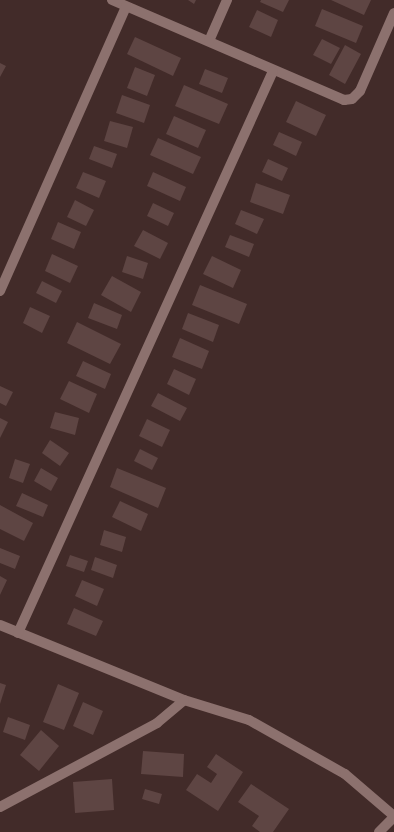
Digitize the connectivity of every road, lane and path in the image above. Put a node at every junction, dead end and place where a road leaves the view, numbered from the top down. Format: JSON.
{"nodes":[{"id":1,"x":112,"y":0,"type":"edge"},
{"id":2,"x":227,"y":0,"type":"edge"},
{"id":3,"x":126,"y":7,"type":"junction"},
{"id":4,"x":394,"y":13,"type":"edge"},
{"id":5,"x":209,"y":41,"type":"junction"},
{"id":6,"x":272,"y":71,"type":"junction"},
{"id":7,"x":0,"y":291,"type":"edge"},
{"id":8,"x":0,"y":625,"type":"edge"},
{"id":9,"x":18,"y":633,"type":"junction"},
{"id":10,"x":184,"y":700,"type":"junction"},
{"id":11,"x":0,"y":807,"type":"edge"},
{"id":12,"x":394,"y":817,"type":"edge"},
{"id":13,"x":379,"y":832,"type":"edge"}],
"edges":[{"from":1,"to":3,"type":"street"},
{"from":2,"to":5,"type":"street"},
{"from":3,"to":5,"type":"street"},
{"from":3,"to":7,"type":"street"},
{"from":4,"to":6,"type":"street"},
{"from":5,"to":6,"type":"street"},
{"from":6,"to":9,"type":"street"},
{"from":8,"to":9,"type":"street"},
{"from":9,"to":10,"type":"street"},
{"from":10,"to":11,"type":"street"},
{"from":10,"to":12,"type":"street"},
{"from":12,"to":13,"type":"street"}]}
